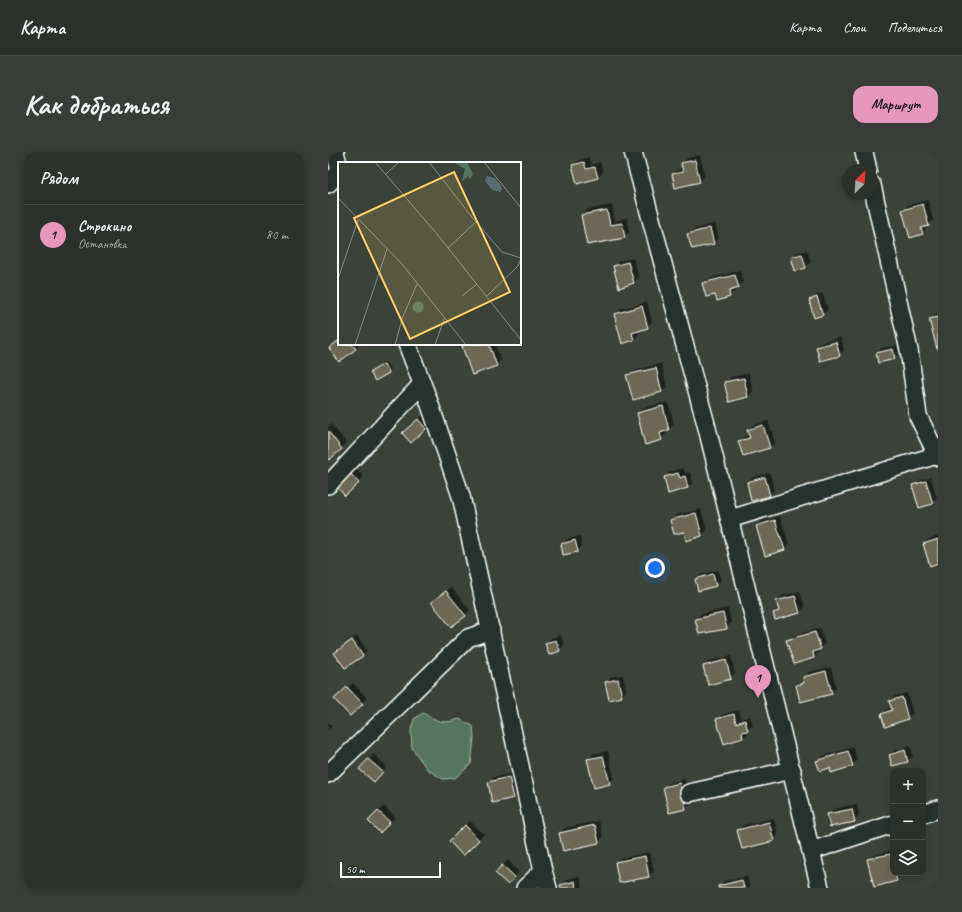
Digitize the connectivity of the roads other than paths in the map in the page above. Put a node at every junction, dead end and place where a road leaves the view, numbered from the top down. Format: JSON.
{"nodes":[{"id":1,"x":335,"y":152,"type":"edge"},
{"id":2,"x":633,"y":152,"type":"edge"},
{"id":3,"x":864,"y":152,"type":"edge"},
{"id":4,"x":338,"y":163,"type":"edge"},
{"id":5,"x":867,"y":164,"type":"edge"},
{"id":6,"x":338,"y":173,"type":"edge"},
{"id":7,"x":328,"y":184,"type":"edge"},
{"id":8,"x":875,"y":200,"type":"edge"},
{"id":9,"x":406,"y":345,"type":"edge"},
{"id":10,"x":422,"y":384,"type":"junction"},
{"id":11,"x":938,"y":456,"type":"edge"},
{"id":12,"x":328,"y":485,"type":"edge"},
{"id":13,"x":730,"y":519,"type":"junction"},
{"id":14,"x":491,"y":630,"type":"junction"},
{"id":15,"x":792,"y":770,"type":"junction"},
{"id":16,"x":328,"y":774,"type":"edge"},
{"id":17,"x":689,"y":793,"type":"dead end"},
{"id":18,"x":938,"y":809,"type":"edge"},
{"id":19,"x":926,"y":813,"type":"edge"},
{"id":20,"x":890,"y":825,"type":"edge"},
{"id":21,"x":811,"y":851,"type":"junction"},
{"id":22,"x":543,"y":871,"type":"junction"},
{"id":23,"x":525,"y":888,"type":"edge"},
{"id":24,"x":548,"y":888,"type":"edge"},
{"id":25,"x":820,"y":888,"type":"edge"}],
"edges":[{"from":1,"to":4,"type":"street"},
{"from":2,"to":13,"type":"street"},
{"from":3,"to":5,"type":"street"},
{"from":6,"to":7,"type":"street"},
{"from":8,"to":11,"type":"street"},
{"from":9,"to":10,"type":"street"},
{"from":10,"to":12,"type":"street"},
{"from":10,"to":14,"type":"street"},
{"from":11,"to":13,"type":"street"},
{"from":13,"to":15,"type":"street"},
{"from":14,"to":16,"type":"street"},
{"from":14,"to":22,"type":"street"},
{"from":15,"to":17,"type":"street"},
{"from":15,"to":21,"type":"street"},
{"from":18,"to":19,"type":"street"},
{"from":20,"to":21,"type":"street"},
{"from":21,"to":25,"type":"street"},
{"from":22,"to":23,"type":"street"},
{"from":22,"to":24,"type":"street"}]}
